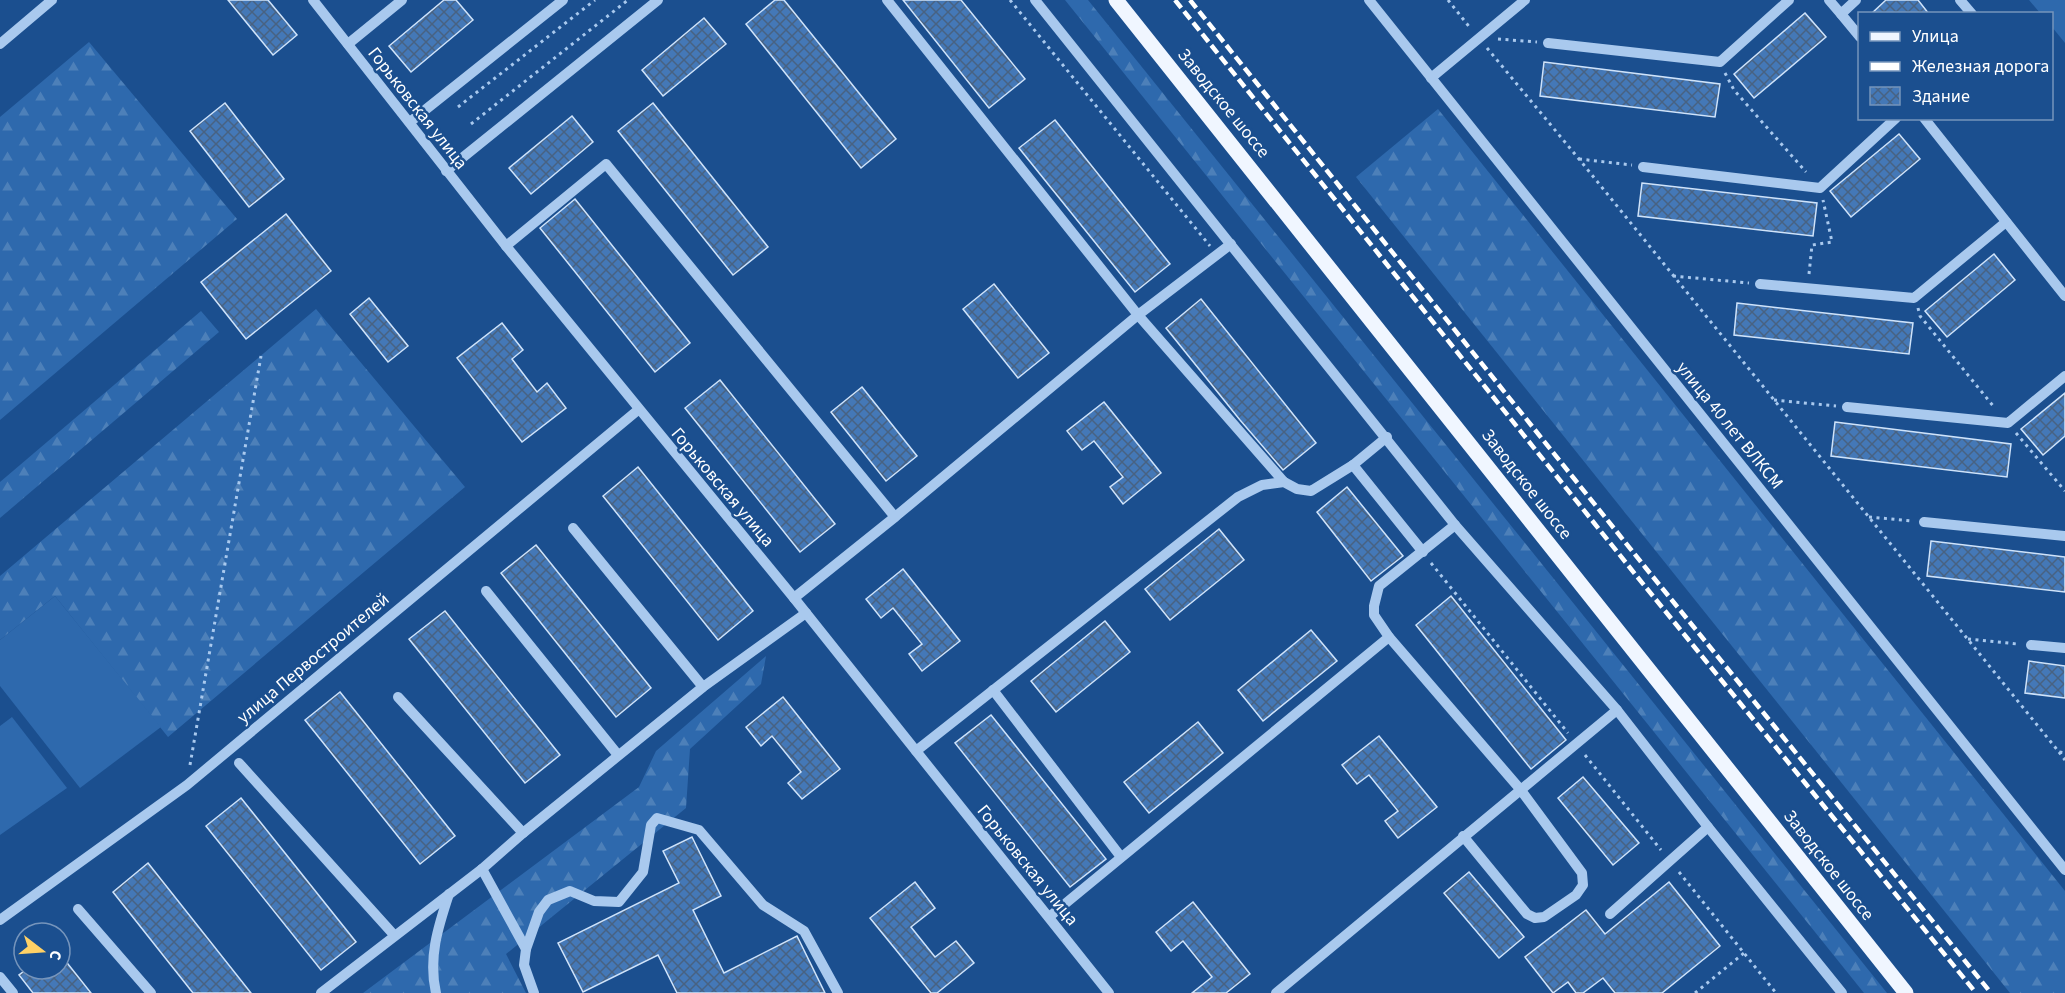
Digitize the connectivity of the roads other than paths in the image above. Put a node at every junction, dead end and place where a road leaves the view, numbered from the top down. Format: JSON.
{"nodes":[{"id":1,"x":52,"y":0,"type":"edge"},
{"id":2,"x":313,"y":0,"type":"edge"},
{"id":3,"x":402,"y":0,"type":"edge"},
{"id":4,"x":563,"y":0,"type":"edge"},
{"id":5,"x":658,"y":0,"type":"edge"},
{"id":6,"x":887,"y":0,"type":"edge"},
{"id":7,"x":1035,"y":0,"type":"edge"},
{"id":8,"x":1116,"y":0,"type":"edge"},
{"id":9,"x":1369,"y":0,"type":"edge"},
{"id":10,"x":1525,"y":0,"type":"edge"},
{"id":11,"x":1789,"y":0,"type":"edge"},
{"id":12,"x":1829,"y":0,"type":"edge"},
{"id":13,"x":1856,"y":0,"type":"edge"},
{"id":14,"x":1960,"y":0,"type":"edge"},
{"id":15,"x":1970,"y":12,"type":"edge"},
{"id":16,"x":1841,"y":14,"type":"junction"},
{"id":17,"x":1858,"y":35,"type":"edge"},
{"id":18,"x":1548,"y":43,"type":"road end"},
{"id":19,"x":0,"y":44,"type":"edge"},
{"id":20,"x":348,"y":44,"type":"junction"},
{"id":21,"x":1431,"y":78,"type":"junction"},
{"id":22,"x":1894,"y":120,"type":"edge"},
{"id":23,"x":1926,"y":120,"type":"edge"},
{"id":24,"x":410,"y":122,"type":"junction"},
{"id":25,"x":1643,"y":167,"type":"road end"},
{"id":26,"x":446,"y":171,"type":"junction"},
{"id":27,"x":2006,"y":222,"type":"junction"},
{"id":28,"x":1231,"y":244,"type":"junction"},
{"id":29,"x":506,"y":246,"type":"junction"},
{"id":30,"x":1760,"y":284,"type":"road end"},
{"id":31,"x":2065,"y":296,"type":"edge"},
{"id":32,"x":1138,"y":315,"type":"junction"},
{"id":33,"x":2065,"y":376,"type":"edge"},
{"id":34,"x":1846,"y":407,"type":"road end"},
{"id":35,"x":638,"y":410,"type":"junction"},
{"id":36,"x":1386,"y":437,"type":"junction"},
{"id":37,"x":1353,"y":465,"type":"junction"},
{"id":38,"x":1284,"y":482,"type":"junction"},
{"id":39,"x":895,"y":517,"type":"junction"},
{"id":40,"x":1924,"y":522,"type":"road end"},
{"id":41,"x":1455,"y":525,"type":"junction"},
{"id":42,"x":573,"y":528,"type":"dead end"},
{"id":43,"x":2065,"y":536,"type":"edge"},
{"id":44,"x":1423,"y":552,"type":"junction"},
{"id":45,"x":486,"y":591,"type":"dead end"},
{"id":46,"x":794,"y":598,"type":"junction"},
{"id":47,"x":806,"y":613,"type":"junction"},
{"id":48,"x":1389,"y":638,"type":"junction"},
{"id":49,"x":2031,"y":645,"type":"road end"},
{"id":50,"x":2065,"y":648,"type":"edge"},
{"id":51,"x":703,"y":687,"type":"junction"},
{"id":52,"x":993,"y":690,"type":"junction"},
{"id":53,"x":398,"y":697,"type":"dead end"},
{"id":54,"x":1617,"y":710,"type":"junction"},
{"id":55,"x":916,"y":750,"type":"junction"},
{"id":56,"x":618,"y":755,"type":"junction"},
{"id":57,"x":239,"y":764,"type":"dead end"},
{"id":58,"x":1521,"y":789,"type":"junction"},
{"id":59,"x":1708,"y":827,"type":"junction"},
{"id":60,"x":523,"y":833,"type":"junction"},
{"id":61,"x":1463,"y":836,"type":"junction"},
{"id":62,"x":1121,"y":857,"type":"junction"},
{"id":63,"x":482,"y":869,"type":"junction"},
{"id":64,"x":2065,"y":870,"type":"edge"},
{"id":65,"x":449,"y":894,"type":"junction"},
{"id":66,"x":78,"y":909,"type":"dead end"},
{"id":67,"x":1610,"y":914,"type":"dead end"},
{"id":68,"x":1049,"y":917,"type":"junction"},
{"id":69,"x":0,"y":920,"type":"edge"},
{"id":70,"x":394,"y":936,"type":"junction"},
{"id":71,"x":526,"y":950,"type":"junction"},
{"id":72,"x":0,"y":977,"type":"edge"},
{"id":73,"x":13,"y":993,"type":"edge"},
{"id":74,"x":151,"y":993,"type":"edge"},
{"id":75,"x":321,"y":993,"type":"edge"},
{"id":76,"x":436,"y":993,"type":"edge"},
{"id":77,"x":534,"y":993,"type":"edge"},
{"id":78,"x":838,"y":993,"type":"edge"},
{"id":79,"x":1109,"y":993,"type":"edge"},
{"id":80,"x":1276,"y":993,"type":"edge"},
{"id":81,"x":1842,"y":993,"type":"edge"},
{"id":82,"x":1906,"y":993,"type":"edge"}],
"edges":[{"from":1,"to":19,"type":"street"},
{"from":2,"to":20,"type":"street","name":"Горьковская улица"},
{"from":3,"to":20,"type":"street"},
{"from":4,"to":24,"type":"street"},
{"from":5,"to":26,"type":"street"},
{"from":6,"to":32,"type":"street"},
{"from":7,"to":28,"type":"street"},
{"from":8,"to":82,"type":"main road","name":"Заводское шоссе"},
{"from":9,"to":21,"type":"street","name":"улица 40 лет ВЛКСМ"},
{"from":10,"to":21,"type":"street"},
{"from":11,"to":18,"type":"street"},
{"from":12,"to":16,"type":"street"},
{"from":13,"to":16,"type":"street"},
{"from":14,"to":15,"type":"street"},
{"from":16,"to":17,"type":"street"},
{"from":20,"to":24,"type":"street","name":"Горьковская улица"},
{"from":21,"to":64,"type":"street","name":"улица 40 лет ВЛКСМ"},
{"from":22,"to":25,"type":"street"},
{"from":23,"to":27,"type":"street"},
{"from":24,"to":26,"type":"street","name":"Горьковская улица"},
{"from":26,"to":29,"type":"street","name":"Горьковская улица"},
{"from":27,"to":30,"type":"street"},
{"from":27,"to":31,"type":"street"},
{"from":28,"to":32,"type":"street"},
{"from":28,"to":36,"type":"street"},
{"from":29,"to":35,"type":"street","name":"Горьковская улица"},
{"from":29,"to":39,"type":"street"},
{"from":32,"to":38,"type":"street"},
{"from":32,"to":39,"type":"street"},
{"from":33,"to":34,"type":"street"},
{"from":35,"to":46,"type":"street","name":"Горьковская улица"},
{"from":35,"to":69,"type":"street","name":"улица Первостроителей"},
{"from":36,"to":37,"type":"street"},
{"from":36,"to":41,"type":"street"},
{"from":37,"to":38,"type":"street"},
{"from":37,"to":44,"type":"street"},
{"from":38,"to":52,"type":"street"},
{"from":39,"to":46,"type":"street"},
{"from":40,"to":43,"type":"street"},
{"from":41,"to":44,"type":"street"},
{"from":41,"to":54,"type":"street"},
{"from":42,"to":51,"type":"street"},
{"from":44,"to":48,"type":"street"},
{"from":45,"to":56,"type":"street"},
{"from":46,"to":47,"type":"street","name":"Горьковская улица"},
{"from":47,"to":51,"type":"street"},
{"from":47,"to":55,"type":"street","name":"Горьковская улица"},
{"from":48,"to":58,"type":"street"},
{"from":48,"to":62,"type":"street"},
{"from":49,"to":50,"type":"street"},
{"from":51,"to":56,"type":"street"},
{"from":52,"to":55,"type":"street"},
{"from":52,"to":62,"type":"street"},
{"from":53,"to":60,"type":"street"},
{"from":54,"to":58,"type":"street"},
{"from":54,"to":59,"type":"street"},
{"from":55,"to":68,"type":"street","name":"Горьковская улица"},
{"from":56,"to":60,"type":"street"},
{"from":57,"to":70,"type":"street"},
{"from":58,"to":61,"type":"street"},
{"from":58,"to":61,"type":"street"},
{"from":59,"to":67,"type":"street"},
{"from":59,"to":81,"type":"street"},
{"from":60,"to":63,"type":"street"},
{"from":61,"to":80,"type":"street"},
{"from":62,"to":68,"type":"street"},
{"from":63,"to":65,"type":"street"},
{"from":63,"to":71,"type":"street"},
{"from":65,"to":70,"type":"street"},
{"from":65,"to":76,"type":"street"},
{"from":66,"to":74,"type":"street"},
{"from":68,"to":79,"type":"street","name":"Горьковская улица"},
{"from":70,"to":75,"type":"street"},
{"from":71,"to":77,"type":"street"},
{"from":71,"to":78,"type":"street"},
{"from":72,"to":73,"type":"street"}]}
